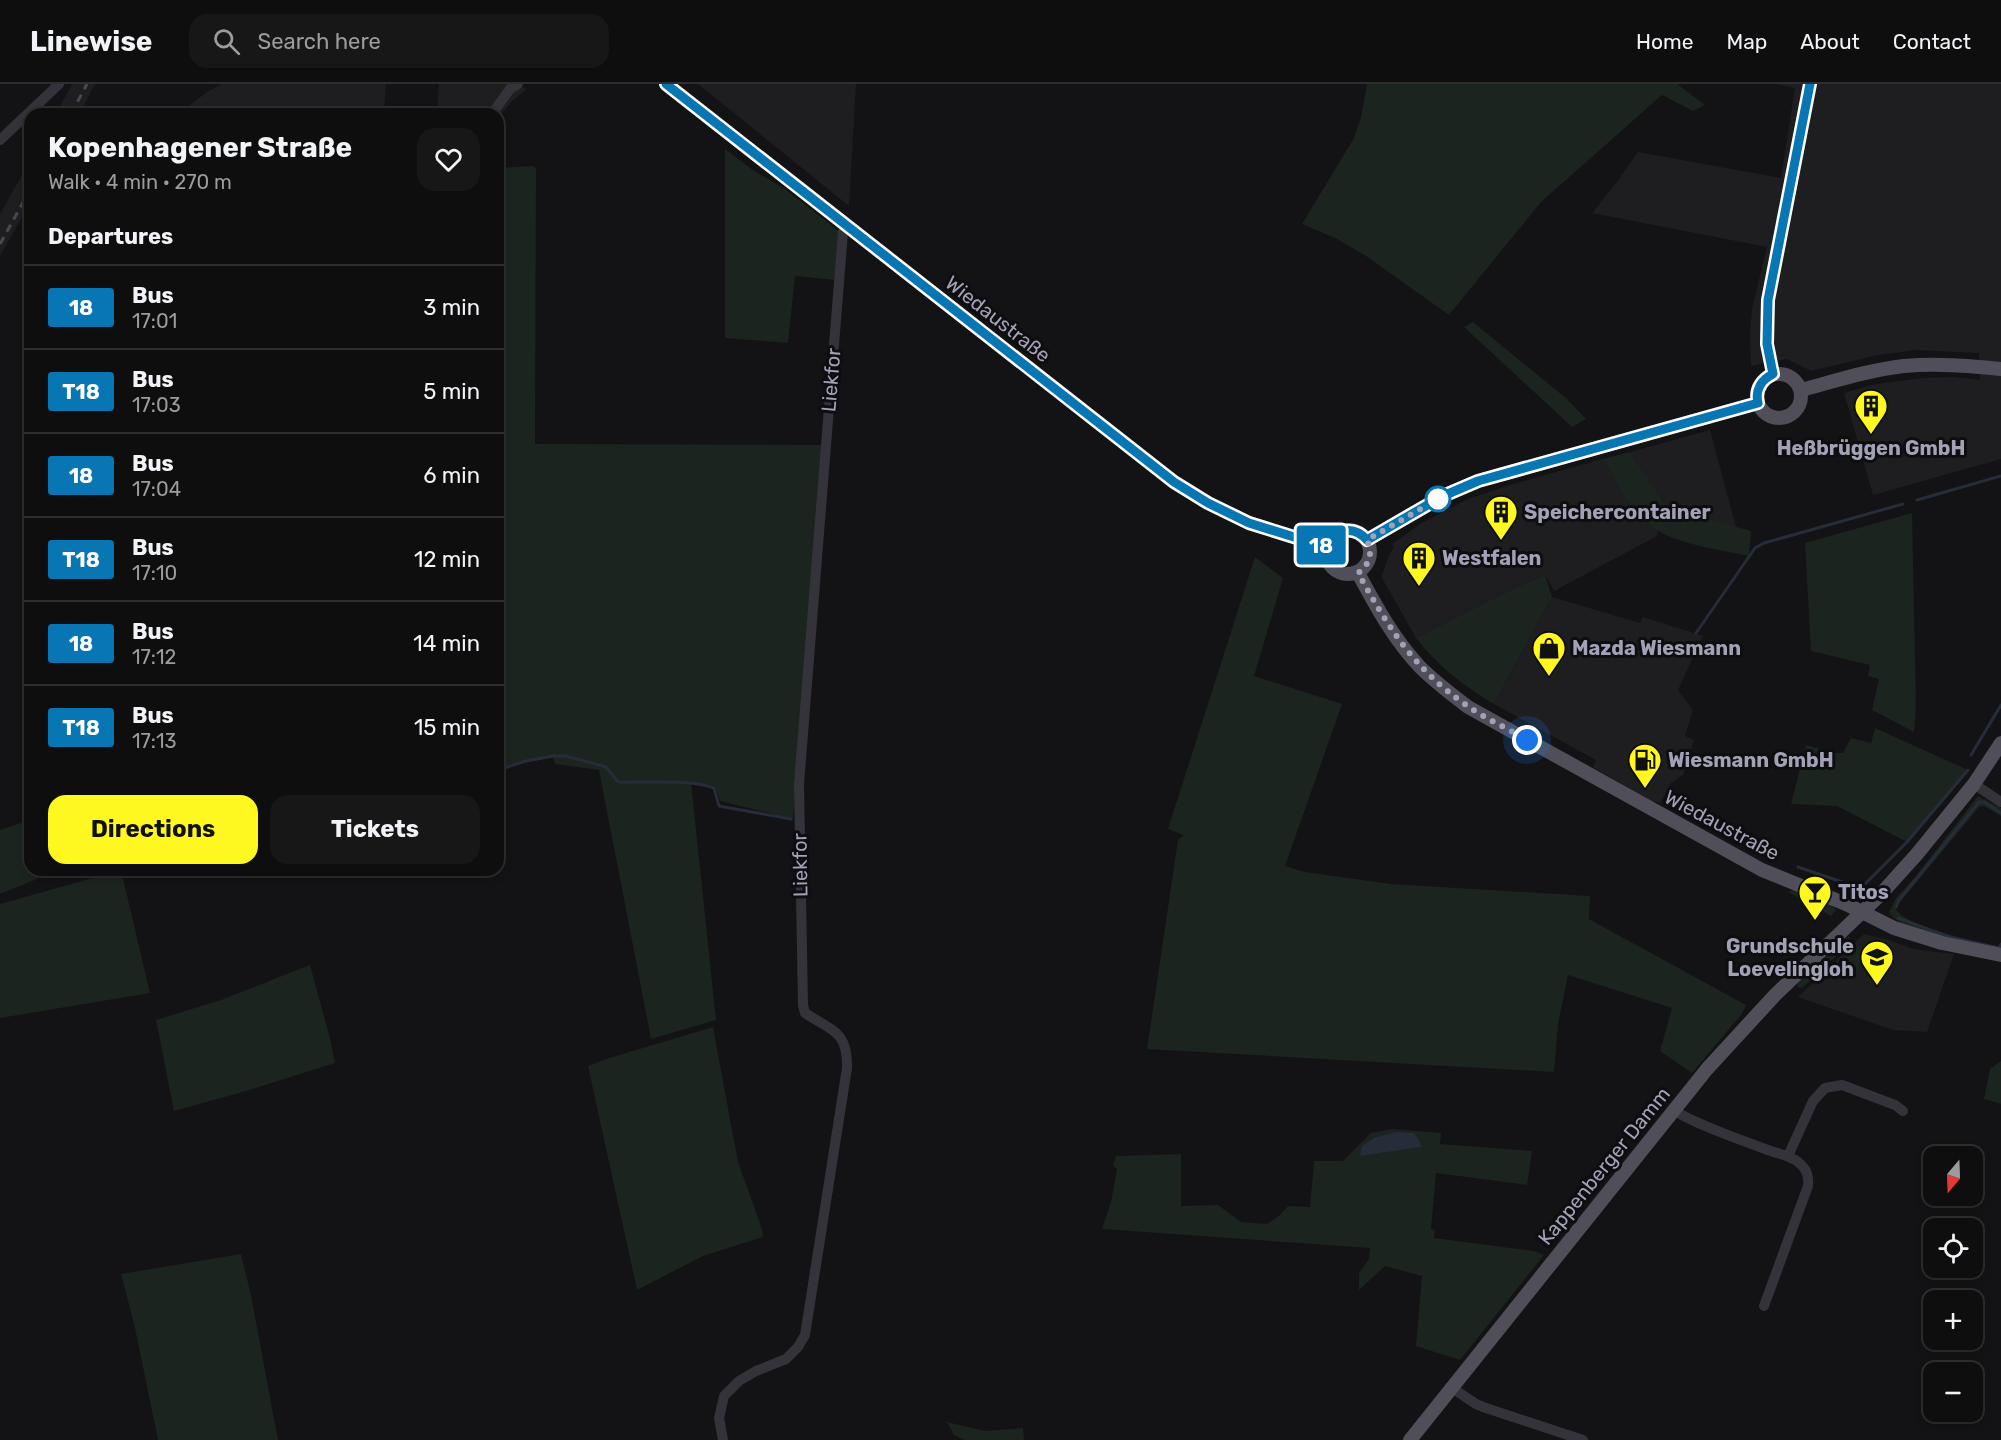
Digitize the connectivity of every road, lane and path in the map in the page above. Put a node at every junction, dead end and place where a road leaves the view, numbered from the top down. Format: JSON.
{"nodes":[{"id":1,"x":59,"y":84,"type":"edge"},
{"id":2,"x":666,"y":84,"type":"edge"},
{"id":3,"x":1810,"y":84,"type":"edge"},
{"id":4,"x":513,"y":86,"type":"edge"},
{"id":5,"x":34,"y":108,"type":"edge"},
{"id":6,"x":496,"y":108,"type":"edge"},
{"id":7,"x":24,"y":118,"type":"edge"},
{"id":8,"x":0,"y":141,"type":"edge"},
{"id":9,"x":846,"y":224,"type":"junction"},
{"id":10,"x":2001,"y":369,"type":"edge"},
{"id":11,"x":1773,"y":374,"type":"junction"},
{"id":12,"x":1801,"y":390,"type":"junction"},
{"id":13,"x":1758,"y":403,"type":"junction"},
{"id":14,"x":1367,"y":540,"type":"junction"},
{"id":15,"x":1326,"y":547,"type":"junction"},
{"id":16,"x":1358,"y":573,"type":"junction"},
{"id":17,"x":2001,"y":743,"type":"edge"},
{"id":18,"x":1974,"y":784,"type":"junction"},
{"id":19,"x":2001,"y":802,"type":"edge"},
{"id":20,"x":1863,"y":913,"type":"junction"},
{"id":21,"x":2001,"y":955,"type":"edge"},
{"id":22,"x":1673,"y":1110,"type":"junction"},
{"id":23,"x":1903,"y":1111,"type":"dead end"},
{"id":24,"x":1788,"y":1156,"type":"junction"},
{"id":25,"x":1764,"y":1306,"type":"dead end"},
{"id":26,"x":1452,"y":1388,"type":"junction"},
{"id":27,"x":723,"y":1440,"type":"edge"},
{"id":28,"x":1410,"y":1440,"type":"edge"},
{"id":29,"x":1583,"y":1440,"type":"edge"}],
"edges":[{"from":1,"to":5,"type":"street"},
{"from":2,"to":9,"type":"main road","name":"Wiedaustraße"},
{"from":3,"to":11,"type":"street"},
{"from":4,"to":6,"type":"street"},
{"from":7,"to":8,"type":"street"},
{"from":9,"to":15,"type":"main road","name":"Wiedaustraße"},
{"from":9,"to":27,"type":"street","name":"Liekfor"},
{"from":10,"to":12,"type":"main road"},
{"from":11,"to":12,"type":"main road"},
{"from":11,"to":13,"type":"main road"},
{"from":12,"to":13,"type":"main road"},
{"from":13,"to":14,"type":"main road"},
{"from":14,"to":15,"type":"main road"},
{"from":14,"to":16,"type":"main road"},
{"from":15,"to":16,"type":"main road"},
{"from":16,"to":20,"type":"main road","name":"Wiedaustraße"},
{"from":17,"to":18,"type":"main road"},
{"from":18,"to":19,"type":"street"},
{"from":18,"to":20,"type":"main road"},
{"from":20,"to":21,"type":"main road","name":"Wiedaustraße"},
{"from":20,"to":22,"type":"main road","name":"Kappenberger Damm"},
{"from":22,"to":24,"type":"street"},
{"from":22,"to":26,"type":"main road","name":"Kappenberger Damm"},
{"from":23,"to":24,"type":"street"},
{"from":24,"to":25,"type":"street"},
{"from":26,"to":28,"type":"main road","name":"Kappenberger Damm"},
{"from":26,"to":29,"type":"street"}]}
